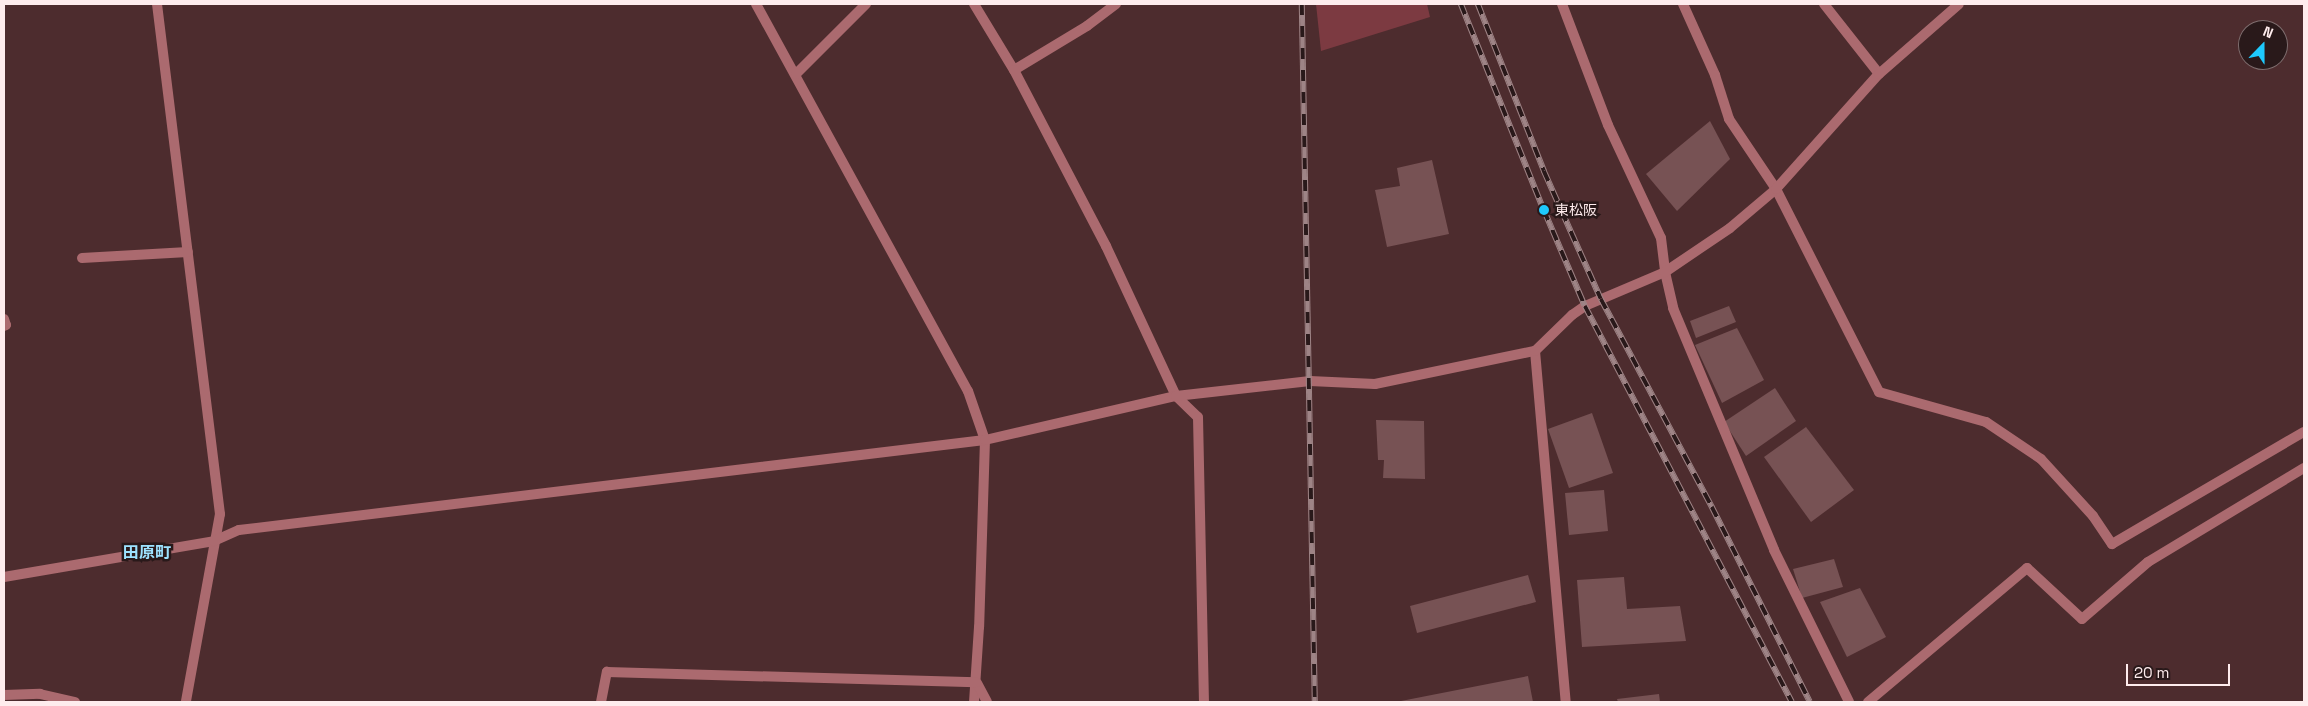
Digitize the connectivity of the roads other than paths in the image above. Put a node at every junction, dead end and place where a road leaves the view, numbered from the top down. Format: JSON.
{"nodes":[{"id":1,"x":157,"y":4,"type":"edge"},
{"id":2,"x":756,"y":4,"type":"edge"},
{"id":3,"x":866,"y":4,"type":"edge"},
{"id":4,"x":974,"y":4,"type":"edge"},
{"id":5,"x":1116,"y":4,"type":"edge"},
{"id":6,"x":1562,"y":4,"type":"edge"},
{"id":7,"x":1683,"y":4,"type":"edge"},
{"id":8,"x":1824,"y":4,"type":"edge"},
{"id":9,"x":1959,"y":4,"type":"edge"},
{"id":10,"x":1014,"y":70,"type":"junction"},
{"id":11,"x":796,"y":74,"type":"junction"},
{"id":12,"x":1879,"y":74,"type":"junction"},
{"id":13,"x":1776,"y":189,"type":"junction"},
{"id":14,"x":188,"y":252,"type":"junction"},
{"id":15,"x":82,"y":258,"type":"dead end"},
{"id":16,"x":1665,"y":272,"type":"junction"},
{"id":17,"x":4,"y":319,"type":"edge"},
{"id":18,"x":4,"y":326,"type":"edge"},
{"id":19,"x":1535,"y":350,"type":"junction"},
{"id":20,"x":1176,"y":396,"type":"junction"},
{"id":21,"x":2304,"y":432,"type":"edge"},
{"id":22,"x":985,"y":440,"type":"junction"},
{"id":23,"x":2304,"y":468,"type":"edge"},
{"id":24,"x":214,"y":540,"type":"junction"},
{"id":25,"x":4,"y":577,"type":"edge"},
{"id":26,"x":976,"y":682,"type":"junction"},
{"id":27,"x":4,"y":694,"type":"edge"},
{"id":28,"x":75,"y":702,"type":"edge"},
{"id":29,"x":186,"y":702,"type":"edge"},
{"id":30,"x":601,"y":702,"type":"edge"},
{"id":31,"x":974,"y":702,"type":"edge"},
{"id":32,"x":987,"y":702,"type":"edge"},
{"id":33,"x":1204,"y":702,"type":"edge"},
{"id":34,"x":1566,"y":702,"type":"edge"},
{"id":35,"x":1849,"y":702,"type":"edge"},
{"id":36,"x":1868,"y":702,"type":"edge"}],
"edges":[{"from":1,"to":14,"type":"street"},
{"from":2,"to":11,"type":"street"},
{"from":3,"to":11,"type":"street"},
{"from":4,"to":10,"type":"street"},
{"from":5,"to":10,"type":"street"},
{"from":6,"to":16,"type":"street"},
{"from":7,"to":13,"type":"street"},
{"from":8,"to":12,"type":"street"},
{"from":9,"to":12,"type":"street"},
{"from":10,"to":20,"type":"street"},
{"from":11,"to":22,"type":"street"},
{"from":12,"to":13,"type":"street"},
{"from":13,"to":16,"type":"street"},
{"from":13,"to":21,"type":"street"},
{"from":14,"to":15,"type":"street"},
{"from":14,"to":24,"type":"street"},
{"from":16,"to":19,"type":"street"},
{"from":16,"to":35,"type":"street"},
{"from":17,"to":18,"type":"street"},
{"from":19,"to":20,"type":"street"},
{"from":19,"to":34,"type":"street"},
{"from":20,"to":22,"type":"street"},
{"from":20,"to":33,"type":"street"},
{"from":22,"to":24,"type":"street"},
{"from":22,"to":26,"type":"street"},
{"from":23,"to":36,"type":"street"},
{"from":24,"to":25,"type":"street"},
{"from":24,"to":29,"type":"street"},
{"from":26,"to":30,"type":"street"},
{"from":26,"to":31,"type":"street"},
{"from":26,"to":32,"type":"street"},
{"from":27,"to":28,"type":"street"}]}
